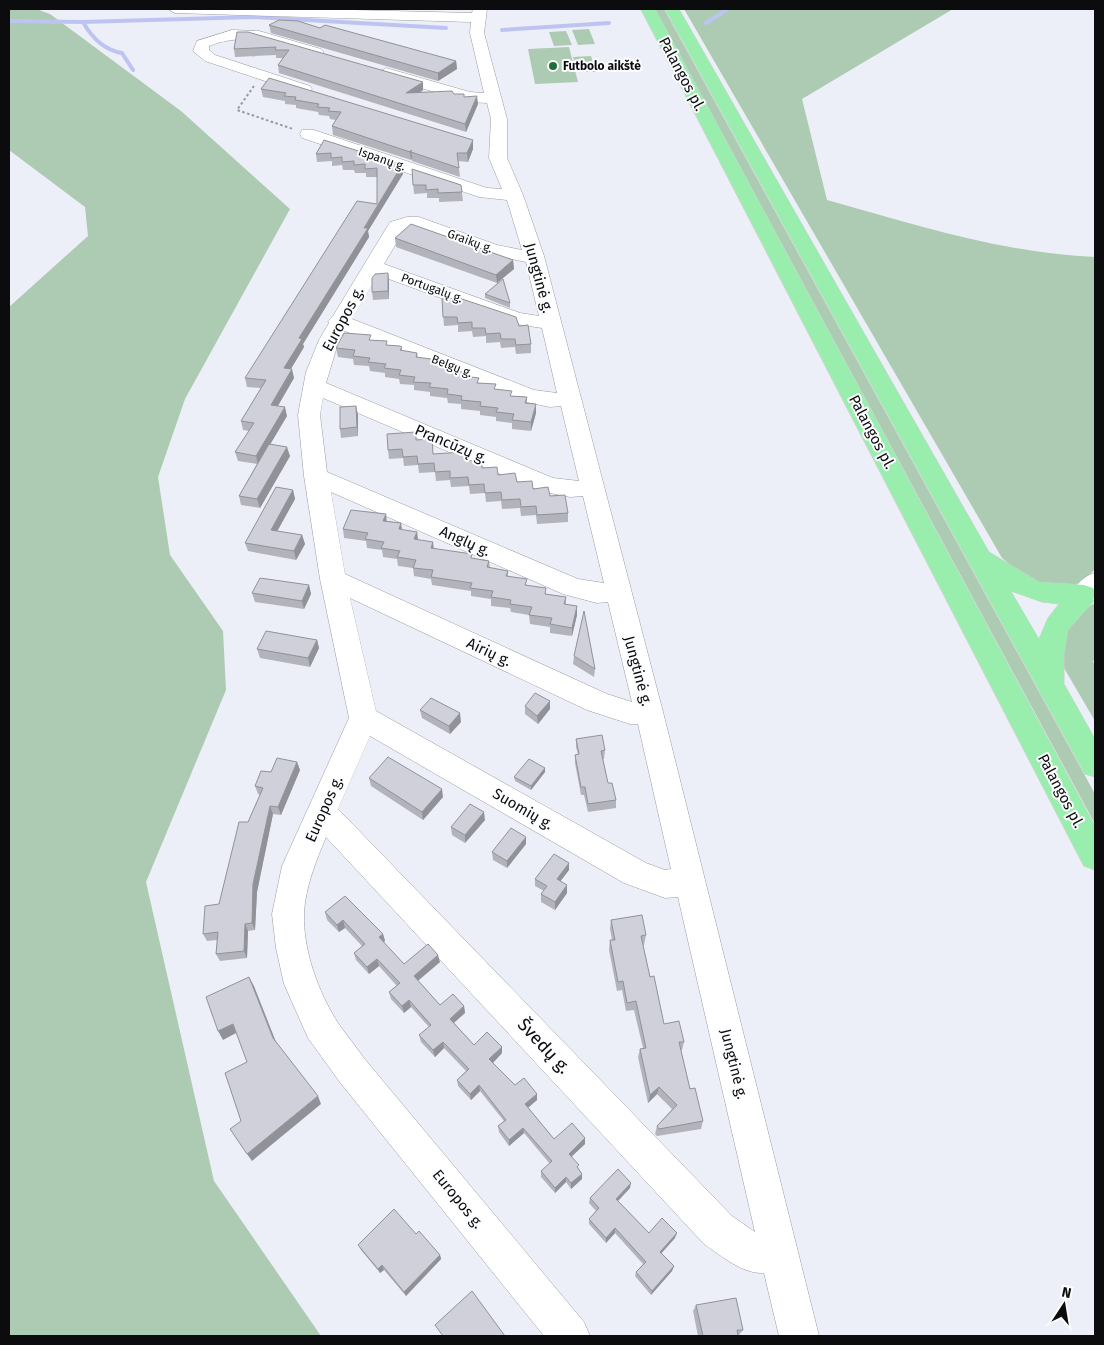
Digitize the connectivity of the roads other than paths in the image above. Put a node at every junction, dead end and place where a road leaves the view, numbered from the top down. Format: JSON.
{"nodes":[{"id":1,"x":175,"y":9,"type":"edge"},
{"id":2,"x":648,"y":9,"type":"edge"},
{"id":3,"x":672,"y":9,"type":"edge"},
{"id":4,"x":289,"y":11,"type":"edge"},
{"id":5,"x":480,"y":14,"type":"edge"},
{"id":6,"x":327,"y":55,"type":"edge"},
{"id":7,"x":374,"y":69,"type":"edge"},
{"id":8,"x":322,"y":95,"type":"edge"},
{"id":9,"x":494,"y":98,"type":"junction"},
{"id":10,"x":308,"y":134,"type":"road end"},
{"id":11,"x":514,"y":195,"type":"junction"},
{"id":12,"x":407,"y":223,"type":"joint"},
{"id":13,"x":534,"y":256,"type":"junction"},
{"id":14,"x":372,"y":266,"type":"junction"},
{"id":15,"x":338,"y":321,"type":"junction"},
{"id":16,"x":550,"y":321,"type":"junction"},
{"id":17,"x":315,"y":386,"type":"junction"},
{"id":18,"x":569,"y":399,"type":"junction"},
{"id":19,"x":316,"y":476,"type":"junction"},
{"id":20,"x":591,"y":488,"type":"junction"},
{"id":21,"x":977,"y":553,"type":"junction"},
{"id":22,"x":333,"y":579,"type":"junction"},
{"id":23,"x":1090,"y":588,"type":"edge"},
{"id":24,"x":617,"y":592,"type":"junction"},
{"id":25,"x":1052,"y":686,"type":"junction"},
{"id":26,"x":649,"y":712,"type":"junction"},
{"id":27,"x":363,"y":718,"type":"junction"},
{"id":28,"x":1095,"y":765,"type":"edge"},
{"id":29,"x":323,"y":813,"type":"junction"},
{"id":30,"x":1095,"y":856,"type":"edge"},
{"id":31,"x":689,"y":882,"type":"junction"},
{"id":32,"x":779,"y":1252,"type":"junction"},
{"id":33,"x":570,"y":1336,"type":"edge"},
{"id":34,"x":799,"y":1336,"type":"edge"}],
"edges":[{"from":1,"to":4,"type":"street"},
{"from":2,"to":30,"type":"highway","name":"Palangos pl."},
{"from":3,"to":21,"type":"highway","name":"Palangos pl."},
{"from":4,"to":5,"type":"street"},
{"from":5,"to":9,"type":"street","name":"Jungtinė g."},
{"from":6,"to":8,"type":"street"},
{"from":7,"to":9,"type":"street"},
{"from":9,"to":11,"type":"street","name":"Jungtinė g."},
{"from":10,"to":11,"type":"street","name":"Ispanų g."},
{"from":11,"to":13,"type":"street","name":"Jungtinė g."},
{"from":12,"to":13,"type":"street","name":"Graikų g."},
{"from":12,"to":14,"type":"street","name":"Europos g."},
{"from":13,"to":16,"type":"street","name":"Jungtinė g."},
{"from":14,"to":15,"type":"street","name":"Europos g."},
{"from":14,"to":16,"type":"street","name":"Portugalų g."},
{"from":15,"to":17,"type":"street","name":"Europos g."},
{"from":15,"to":18,"type":"street","name":"Belgų g."},
{"from":16,"to":18,"type":"street","name":"Jungtinė g."},
{"from":17,"to":19,"type":"street","name":"Europos g."},
{"from":17,"to":20,"type":"street","name":"Prancūzų g."},
{"from":18,"to":20,"type":"street","name":"Jungtinė g."},
{"from":19,"to":22,"type":"street","name":"Europos g."},
{"from":19,"to":24,"type":"street","name":"Anglų g."},
{"from":20,"to":24,"type":"street","name":"Jungtinė g."},
{"from":21,"to":23,"type":"highway"},
{"from":21,"to":25,"type":"highway","name":"Palangos pl."},
{"from":22,"to":26,"type":"street","name":"Airių g."},
{"from":22,"to":27,"type":"street","name":"Europos g."},
{"from":23,"to":25,"type":"highway"},
{"from":24,"to":26,"type":"street","name":"Jungtinė g."},
{"from":25,"to":28,"type":"highway","name":"Palangos pl."},
{"from":26,"to":31,"type":"street","name":"Jungtinė g."},
{"from":27,"to":29,"type":"street","name":"Europos g."},
{"from":27,"to":31,"type":"street","name":"Suomių g."},
{"from":29,"to":32,"type":"street","name":"Švedų g."},
{"from":29,"to":33,"type":"street","name":"Europos g."},
{"from":31,"to":32,"type":"street","name":"Jungtinė g."},
{"from":32,"to":34,"type":"street","name":"Jungtinė g."}]}
